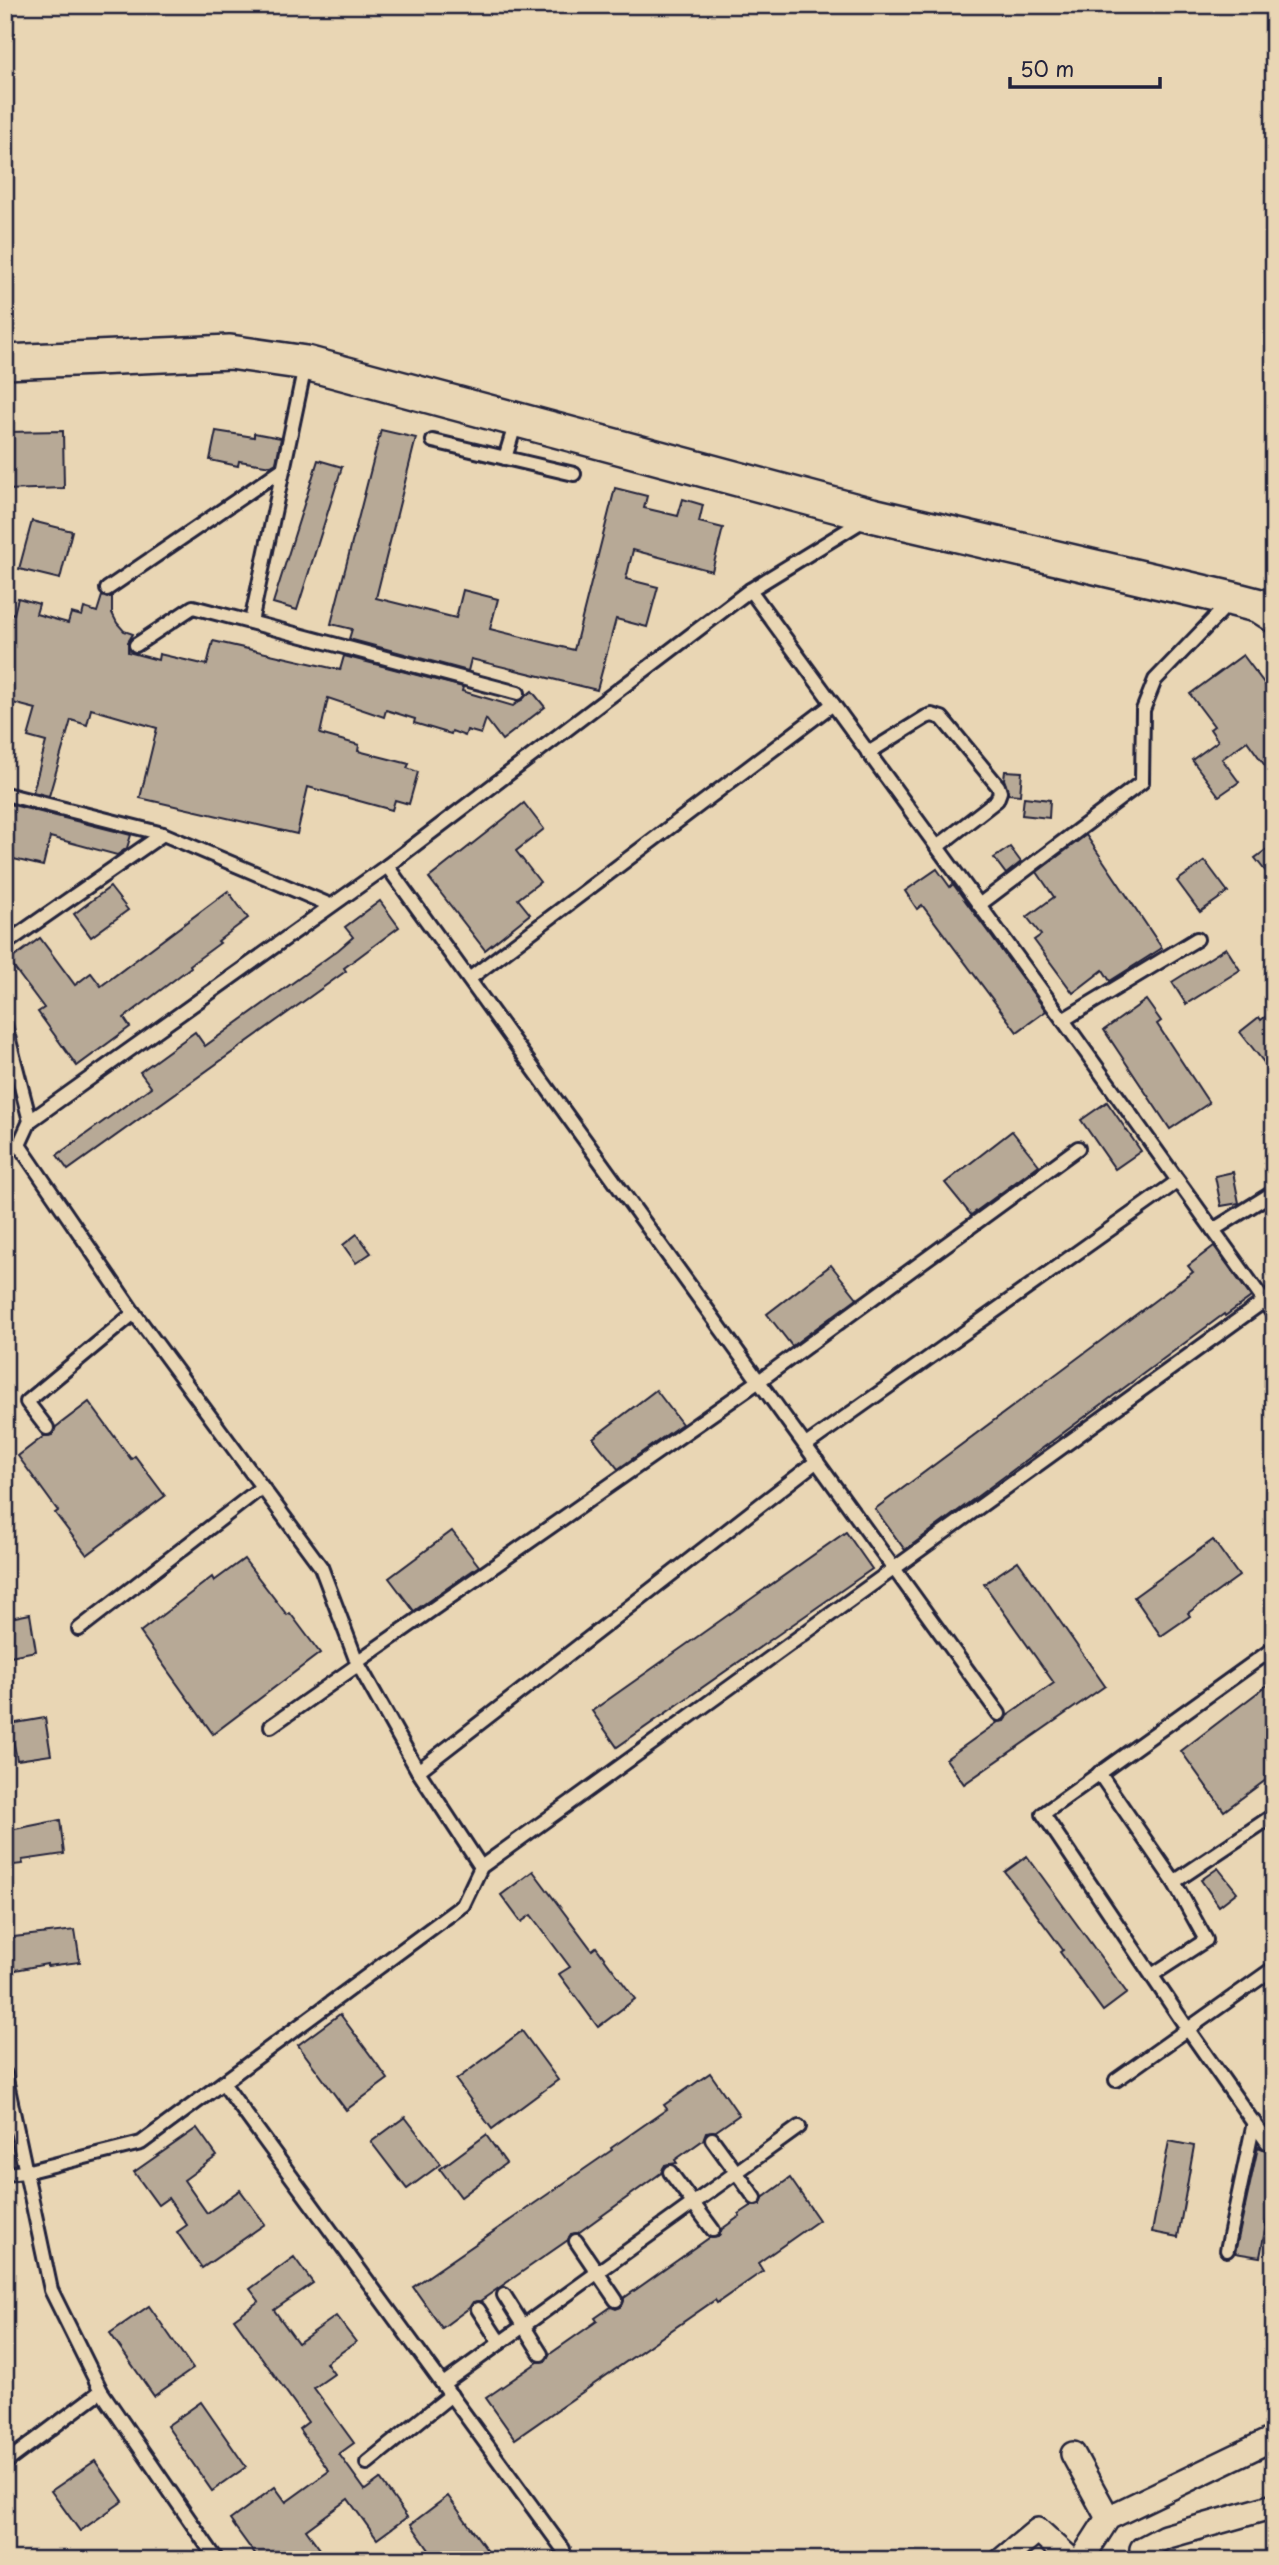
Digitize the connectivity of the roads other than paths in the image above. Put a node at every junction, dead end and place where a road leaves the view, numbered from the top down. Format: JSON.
{"nodes":[{"id":1,"x":5,"y":362,"type":"edge"},
{"id":2,"x":306,"y":363,"type":"junction"},
{"id":3,"x":517,"y":420,"type":"junction"},
{"id":4,"x":433,"y":441,"type":"dead end"},
{"id":5,"x":505,"y":458,"type":"junction"},
{"id":6,"x":284,"y":468,"type":"junction"},
{"id":7,"x":574,"y":474,"type":"dead end"},
{"id":8,"x":872,"y":514,"type":"junction"},
{"id":9,"x":107,"y":589,"type":"dead end"},
{"id":10,"x":750,"y":590,"type":"junction"},
{"id":11,"x":1233,"y":599,"type":"junction"},
{"id":12,"x":1274,"y":615,"type":"edge"},
{"id":13,"x":251,"y":622,"type":"junction"},
{"id":14,"x":136,"y":645,"type":"dead end"},
{"id":15,"x":518,"y":692,"type":"dead end"},
{"id":16,"x":833,"y":704,"type":"junction"},
{"id":17,"x":868,"y":753,"type":"junction"},
{"id":18,"x":5,"y":794,"type":"edge"},
{"id":19,"x":163,"y":834,"type":"junction"},
{"id":20,"x":937,"y":847,"type":"junction"},
{"id":21,"x":387,"y":866,"type":"junction"},
{"id":22,"x":330,"y":905,"type":"junction"},
{"id":23,"x":979,"y":905,"type":"junction"},
{"id":24,"x":1197,"y":939,"type":"dead end"},
{"id":25,"x":5,"y":944,"type":"edge"},
{"id":26,"x":469,"y":979,"type":"junction"},
{"id":27,"x":1063,"y":1020,"type":"junction"},
{"id":28,"x":5,"y":1025,"type":"edge"},
{"id":29,"x":30,"y":1121,"type":"junction"},
{"id":30,"x":19,"y":1145,"type":"junction"},
{"id":31,"x":5,"y":1148,"type":"edge"},
{"id":32,"x":1078,"y":1148,"type":"dead end"},
{"id":33,"x":1178,"y":1181,"type":"junction"},
{"id":34,"x":1274,"y":1192,"type":"edge"},
{"id":35,"x":1213,"y":1230,"type":"junction"},
{"id":36,"x":1270,"y":1298,"type":"edge"},
{"id":37,"x":134,"y":1313,"type":"junction"},
{"id":38,"x":1274,"y":1315,"type":"edge"},
{"id":39,"x":759,"y":1381,"type":"junction"},
{"id":40,"x":47,"y":1428,"type":"dead end"},
{"id":41,"x":806,"y":1446,"type":"junction"},
{"id":42,"x":817,"y":1461,"type":"junction"},
{"id":43,"x":262,"y":1487,"type":"junction"},
{"id":44,"x":895,"y":1567,"type":"junction"},
{"id":45,"x":79,"y":1629,"type":"dead end"},
{"id":46,"x":1274,"y":1648,"type":"edge"},
{"id":47,"x":358,"y":1663,"type":"junction"},
{"id":48,"x":999,"y":1714,"type":"dead end"},
{"id":49,"x":271,"y":1726,"type":"dead end"},
{"id":50,"x":418,"y":1771,"type":"junction"},
{"id":51,"x":1099,"y":1773,"type":"junction"},
{"id":52,"x":1274,"y":1815,"type":"edge"},
{"id":53,"x":481,"y":1867,"type":"junction"},
{"id":54,"x":1174,"y":1882,"type":"junction"},
{"id":55,"x":1274,"y":1968,"type":"edge"},
{"id":56,"x":1152,"y":1975,"type":"junction"},
{"id":57,"x":1188,"y":2028,"type":"junction"},
{"id":58,"x":5,"y":2074,"type":"edge"},
{"id":59,"x":1116,"y":2080,"type":"dead end"},
{"id":60,"x":223,"y":2083,"type":"junction"},
{"id":61,"x":1254,"y":2122,"type":"junction"},
{"id":62,"x":799,"y":2127,"type":"dead end"},
{"id":63,"x":712,"y":2139,"type":"dead end"},
{"id":64,"x":1274,"y":2144,"type":"edge"},
{"id":65,"x":25,"y":2172,"type":"junction"},
{"id":66,"x":670,"y":2172,"type":"dead end"},
{"id":67,"x":737,"y":2172,"type":"junction"},
{"id":68,"x":5,"y":2174,"type":"edge"},
{"id":69,"x":755,"y":2198,"type":"dead end"},
{"id":70,"x":694,"y":2203,"type":"junction"},
{"id":71,"x":713,"y":2230,"type":"dead end"},
{"id":72,"x":576,"y":2241,"type":"dead end"},
{"id":73,"x":1227,"y":2250,"type":"dead end"},
{"id":74,"x":597,"y":2273,"type":"junction"},
{"id":75,"x":504,"y":2295,"type":"dead end"},
{"id":76,"x":616,"y":2300,"type":"dead end"},
{"id":77,"x":478,"y":2309,"type":"dead end"},
{"id":78,"x":523,"y":2326,"type":"junction"},
{"id":79,"x":499,"y":2343,"type":"junction"},
{"id":80,"x":541,"y":2354,"type":"dead end"},
{"id":81,"x":443,"y":2384,"type":"junction"},
{"id":82,"x":101,"y":2391,"type":"junction"},
{"id":83,"x":451,"y":2395,"type":"junction"},
{"id":84,"x":1274,"y":2438,"type":"edge"},
{"id":85,"x":1073,"y":2455,"type":"dead end"},
{"id":86,"x":367,"y":2462,"type":"dead end"},
{"id":87,"x":5,"y":2463,"type":"edge"},
{"id":88,"x":1274,"y":2506,"type":"edge"},
{"id":89,"x":1108,"y":2518,"type":"junction"},
{"id":90,"x":563,"y":2549,"type":"dead end"},
{"id":91,"x":217,"y":2560,"type":"edge"},
{"id":92,"x":1002,"y":2560,"type":"edge"},
{"id":93,"x":1071,"y":2560,"type":"edge"},
{"id":94,"x":1081,"y":2560,"type":"edge"},
{"id":95,"x":1147,"y":2560,"type":"edge"}],
"edges":[{"from":1,"to":2,"type":"street"},
{"from":2,"to":3,"type":"street"},
{"from":2,"to":6,"type":"lane"},
{"from":3,"to":5,"type":"lane"},
{"from":3,"to":8,"type":"street"},
{"from":4,"to":5,"type":"lane"},
{"from":5,"to":7,"type":"lane"},
{"from":6,"to":9,"type":"lane"},
{"from":6,"to":13,"type":"lane"},
{"from":8,"to":10,"type":"lane"},
{"from":8,"to":11,"type":"street"},
{"from":10,"to":16,"type":"lane"},
{"from":10,"to":21,"type":"lane"},
{"from":11,"to":12,"type":"street"},
{"from":11,"to":23,"type":"lane"},
{"from":13,"to":14,"type":"lane"},
{"from":13,"to":15,"type":"lane"},
{"from":16,"to":17,"type":"lane"},
{"from":16,"to":26,"type":"lane"},
{"from":17,"to":20,"type":"lane"},
{"from":17,"to":20,"type":"lane"},
{"from":18,"to":19,"type":"lane"},
{"from":19,"to":22,"type":"lane"},
{"from":19,"to":25,"type":"lane"},
{"from":20,"to":23,"type":"lane"},
{"from":21,"to":22,"type":"lane"},
{"from":21,"to":26,"type":"lane"},
{"from":22,"to":29,"type":"lane"},
{"from":23,"to":27,"type":"lane"},
{"from":24,"to":27,"type":"lane"},
{"from":26,"to":39,"type":"lane"},
{"from":27,"to":33,"type":"lane"},
{"from":28,"to":29,"type":"lane"},
{"from":29,"to":30,"type":"lane"},
{"from":30,"to":31,"type":"lane"},
{"from":30,"to":37,"type":"lane"},
{"from":32,"to":39,"type":"lane"},
{"from":33,"to":35,"type":"lane"},
{"from":33,"to":41,"type":"lane"},
{"from":34,"to":35,"type":"lane"},
{"from":35,"to":36,"type":"lane"},
{"from":36,"to":38,"type":"lane"},
{"from":36,"to":44,"type":"lane"},
{"from":37,"to":40,"type":"lane"},
{"from":37,"to":43,"type":"lane"},
{"from":39,"to":41,"type":"lane"},
{"from":39,"to":47,"type":"lane"},
{"from":41,"to":42,"type":"lane"},
{"from":42,"to":44,"type":"lane"},
{"from":42,"to":50,"type":"lane"},
{"from":43,"to":45,"type":"lane"},
{"from":43,"to":47,"type":"lane"},
{"from":44,"to":48,"type":"lane"},
{"from":44,"to":53,"type":"lane"},
{"from":46,"to":51,"type":"lane"},
{"from":47,"to":49,"type":"lane"},
{"from":47,"to":50,"type":"lane"},
{"from":50,"to":53,"type":"lane"},
{"from":51,"to":54,"type":"lane"},
{"from":51,"to":56,"type":"lane"},
{"from":52,"to":54,"type":"lane"},
{"from":53,"to":60,"type":"lane"},
{"from":54,"to":56,"type":"lane"},
{"from":55,"to":57,"type":"lane"},
{"from":56,"to":57,"type":"lane"},
{"from":57,"to":59,"type":"lane"},
{"from":57,"to":61,"type":"lane"},
{"from":58,"to":65,"type":"lane"},
{"from":60,"to":65,"type":"lane"},
{"from":60,"to":81,"type":"lane"},
{"from":61,"to":64,"type":"lane"},
{"from":61,"to":73,"type":"lane"},
{"from":62,"to":67,"type":"lane"},
{"from":63,"to":67,"type":"lane"},
{"from":65,"to":68,"type":"lane"},
{"from":65,"to":82,"type":"lane"},
{"from":66,"to":70,"type":"lane"},
{"from":67,"to":69,"type":"lane"},
{"from":67,"to":70,"type":"lane"},
{"from":70,"to":71,"type":"lane"},
{"from":70,"to":74,"type":"lane"},
{"from":72,"to":74,"type":"lane"},
{"from":74,"to":76,"type":"lane"},
{"from":74,"to":78,"type":"lane"},
{"from":75,"to":78,"type":"lane"},
{"from":77,"to":79,"type":"lane"},
{"from":78,"to":79,"type":"lane"},
{"from":78,"to":80,"type":"lane"},
{"from":79,"to":81,"type":"lane"},
{"from":81,"to":83,"type":"lane"},
{"from":82,"to":87,"type":"lane"},
{"from":82,"to":91,"type":"lane"},
{"from":83,"to":86,"type":"lane"},
{"from":83,"to":90,"type":"lane"},
{"from":84,"to":89,"type":"street"},
{"from":85,"to":89,"type":"street"},
{"from":88,"to":95,"type":"street"},
{"from":89,"to":94,"type":"street"},
{"from":92,"to":93,"type":"street"}]}
